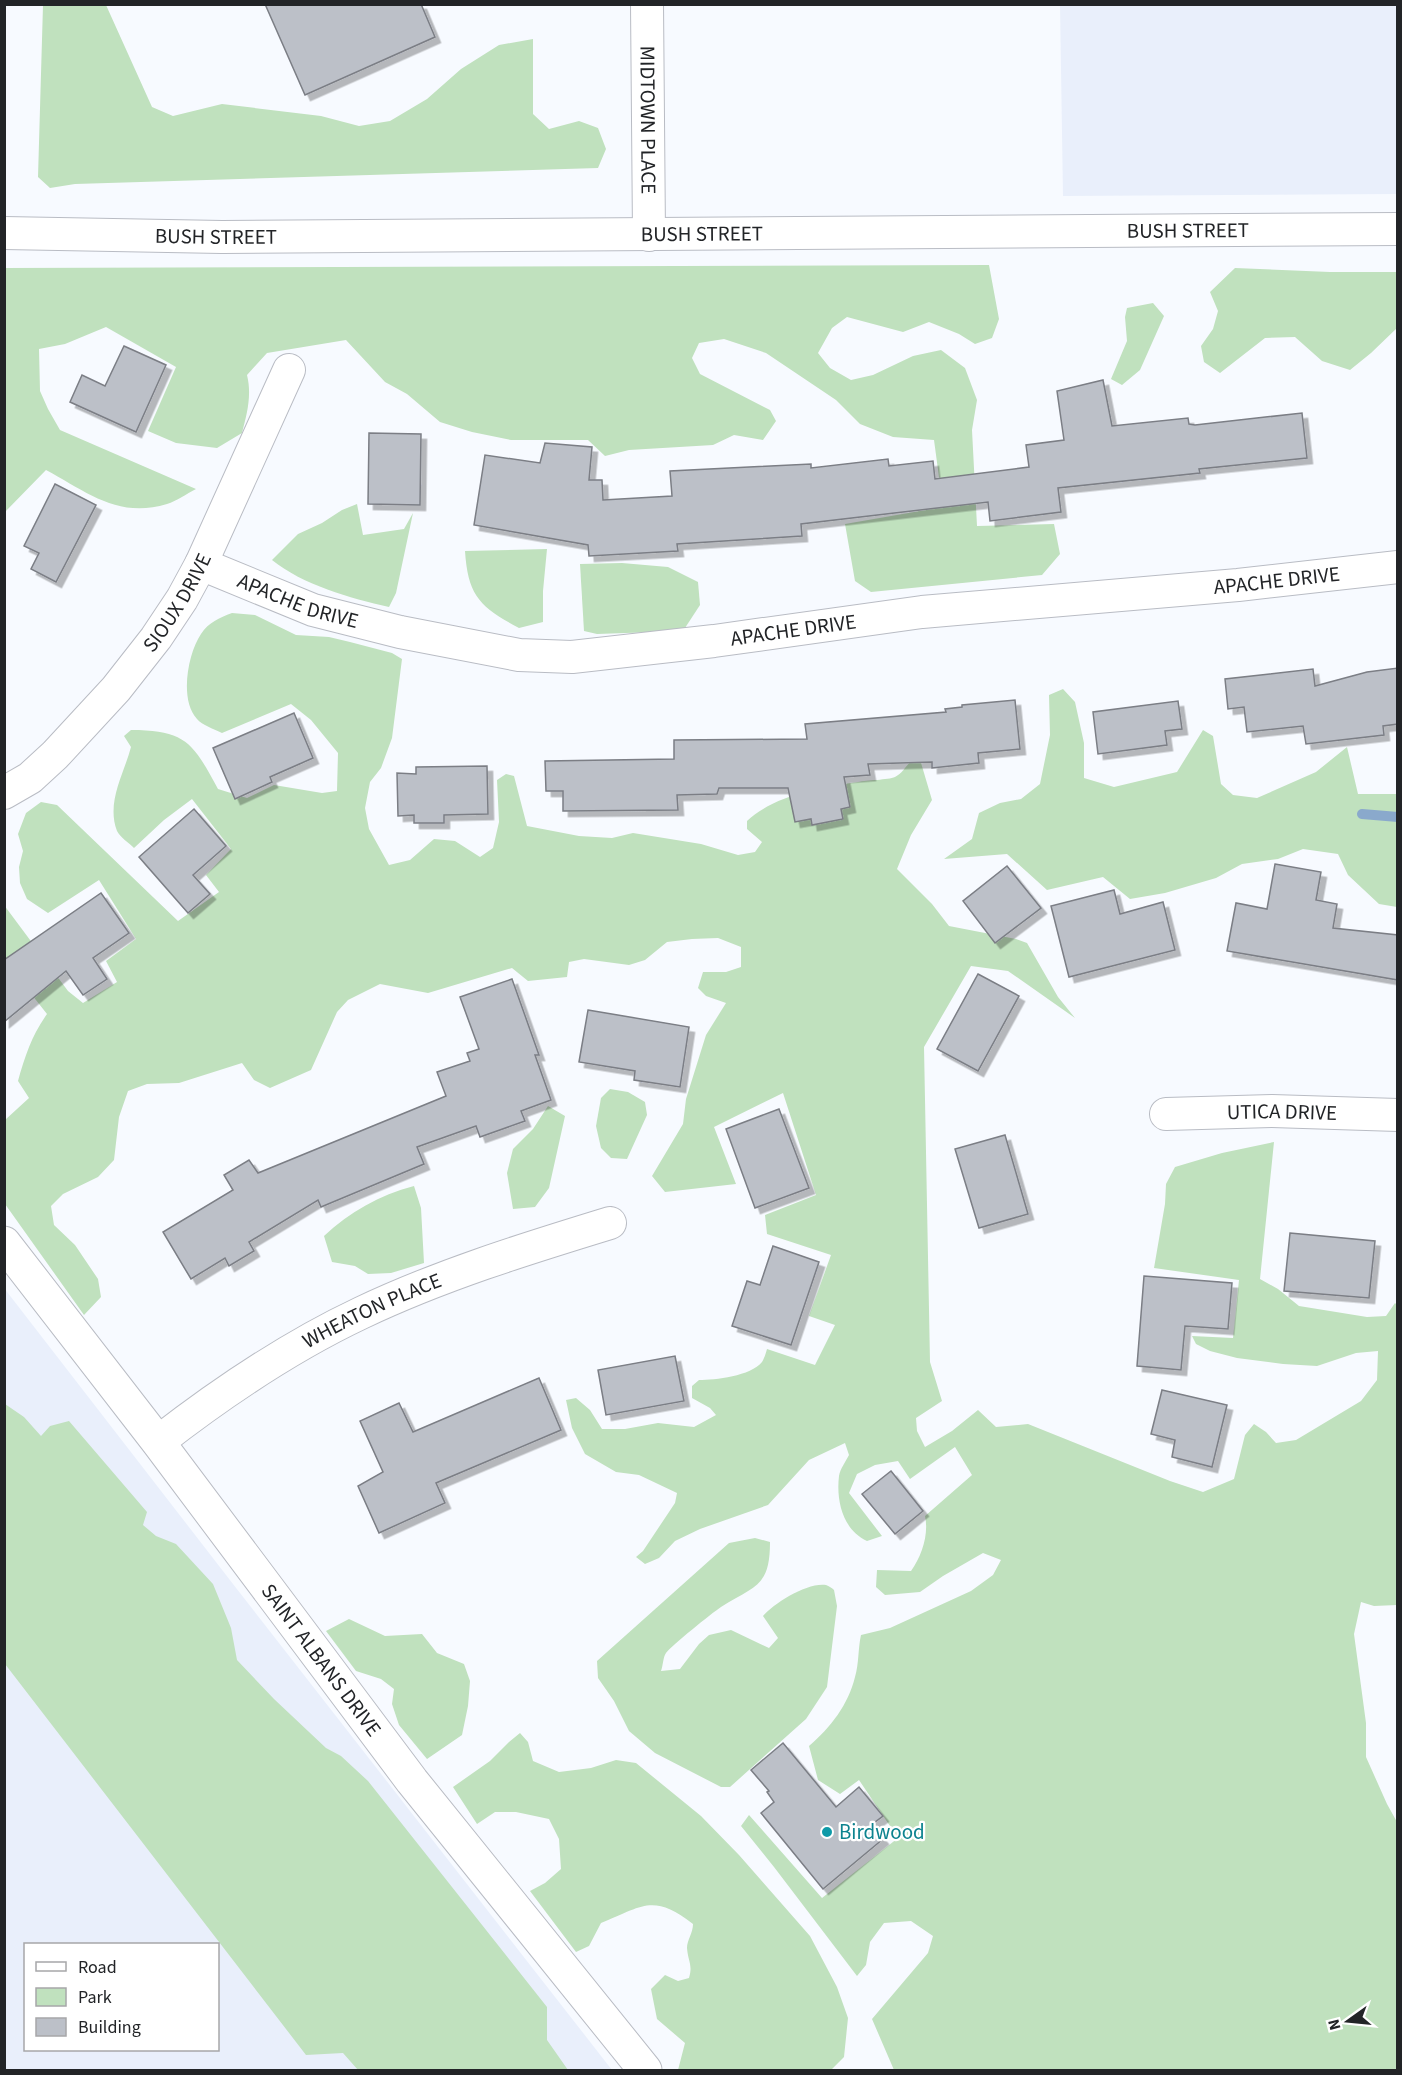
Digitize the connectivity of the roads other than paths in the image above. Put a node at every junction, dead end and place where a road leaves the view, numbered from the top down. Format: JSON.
{"nodes":[{"id":1,"x":646,"y":4,"type":"edge"},
{"id":2,"x":1398,"y":229,"type":"edge"},
{"id":3,"x":4,"y":234,"type":"edge"},
{"id":4,"x":649,"y":235,"type":"junction"},
{"id":5,"x":289,"y":370,"type":"dead end"},
{"id":6,"x":201,"y":564,"type":"junction"},
{"id":7,"x":1398,"y":567,"type":"edge"},
{"id":8,"x":4,"y":793,"type":"edge"},
{"id":9,"x":1166,"y":1114,"type":"dead end"},
{"id":10,"x":1398,"y":1115,"type":"edge"},
{"id":11,"x":609,"y":1223,"type":"dead end"},
{"id":12,"x":4,"y":1243,"type":"edge"},
{"id":13,"x":158,"y":1442,"type":"junction"},
{"id":14,"x":645,"y":2070,"type":"edge"}],
"edges":[{"from":1,"to":4,"type":"street","name":"MIDTOWN PLACE"},
{"from":2,"to":4,"type":"street","name":"BUSH STREET"},
{"from":3,"to":4,"type":"street","name":"BUSH STREET"},
{"from":5,"to":6,"type":"street","name":"SIOUX DRIVE"},
{"from":6,"to":7,"type":"street","name":"APACHE DRIVE"},
{"from":6,"to":8,"type":"street","name":"SIOUX DRIVE"},
{"from":9,"to":10,"type":"street","name":"UTICA DRIVE"},
{"from":11,"to":13,"type":"street","name":"WHEATON PLACE"},
{"from":12,"to":13,"type":"street","name":"SAINT ALBANS DRIVE"},
{"from":13,"to":14,"type":"street","name":"SAINT ALBANS DRIVE"}]}
